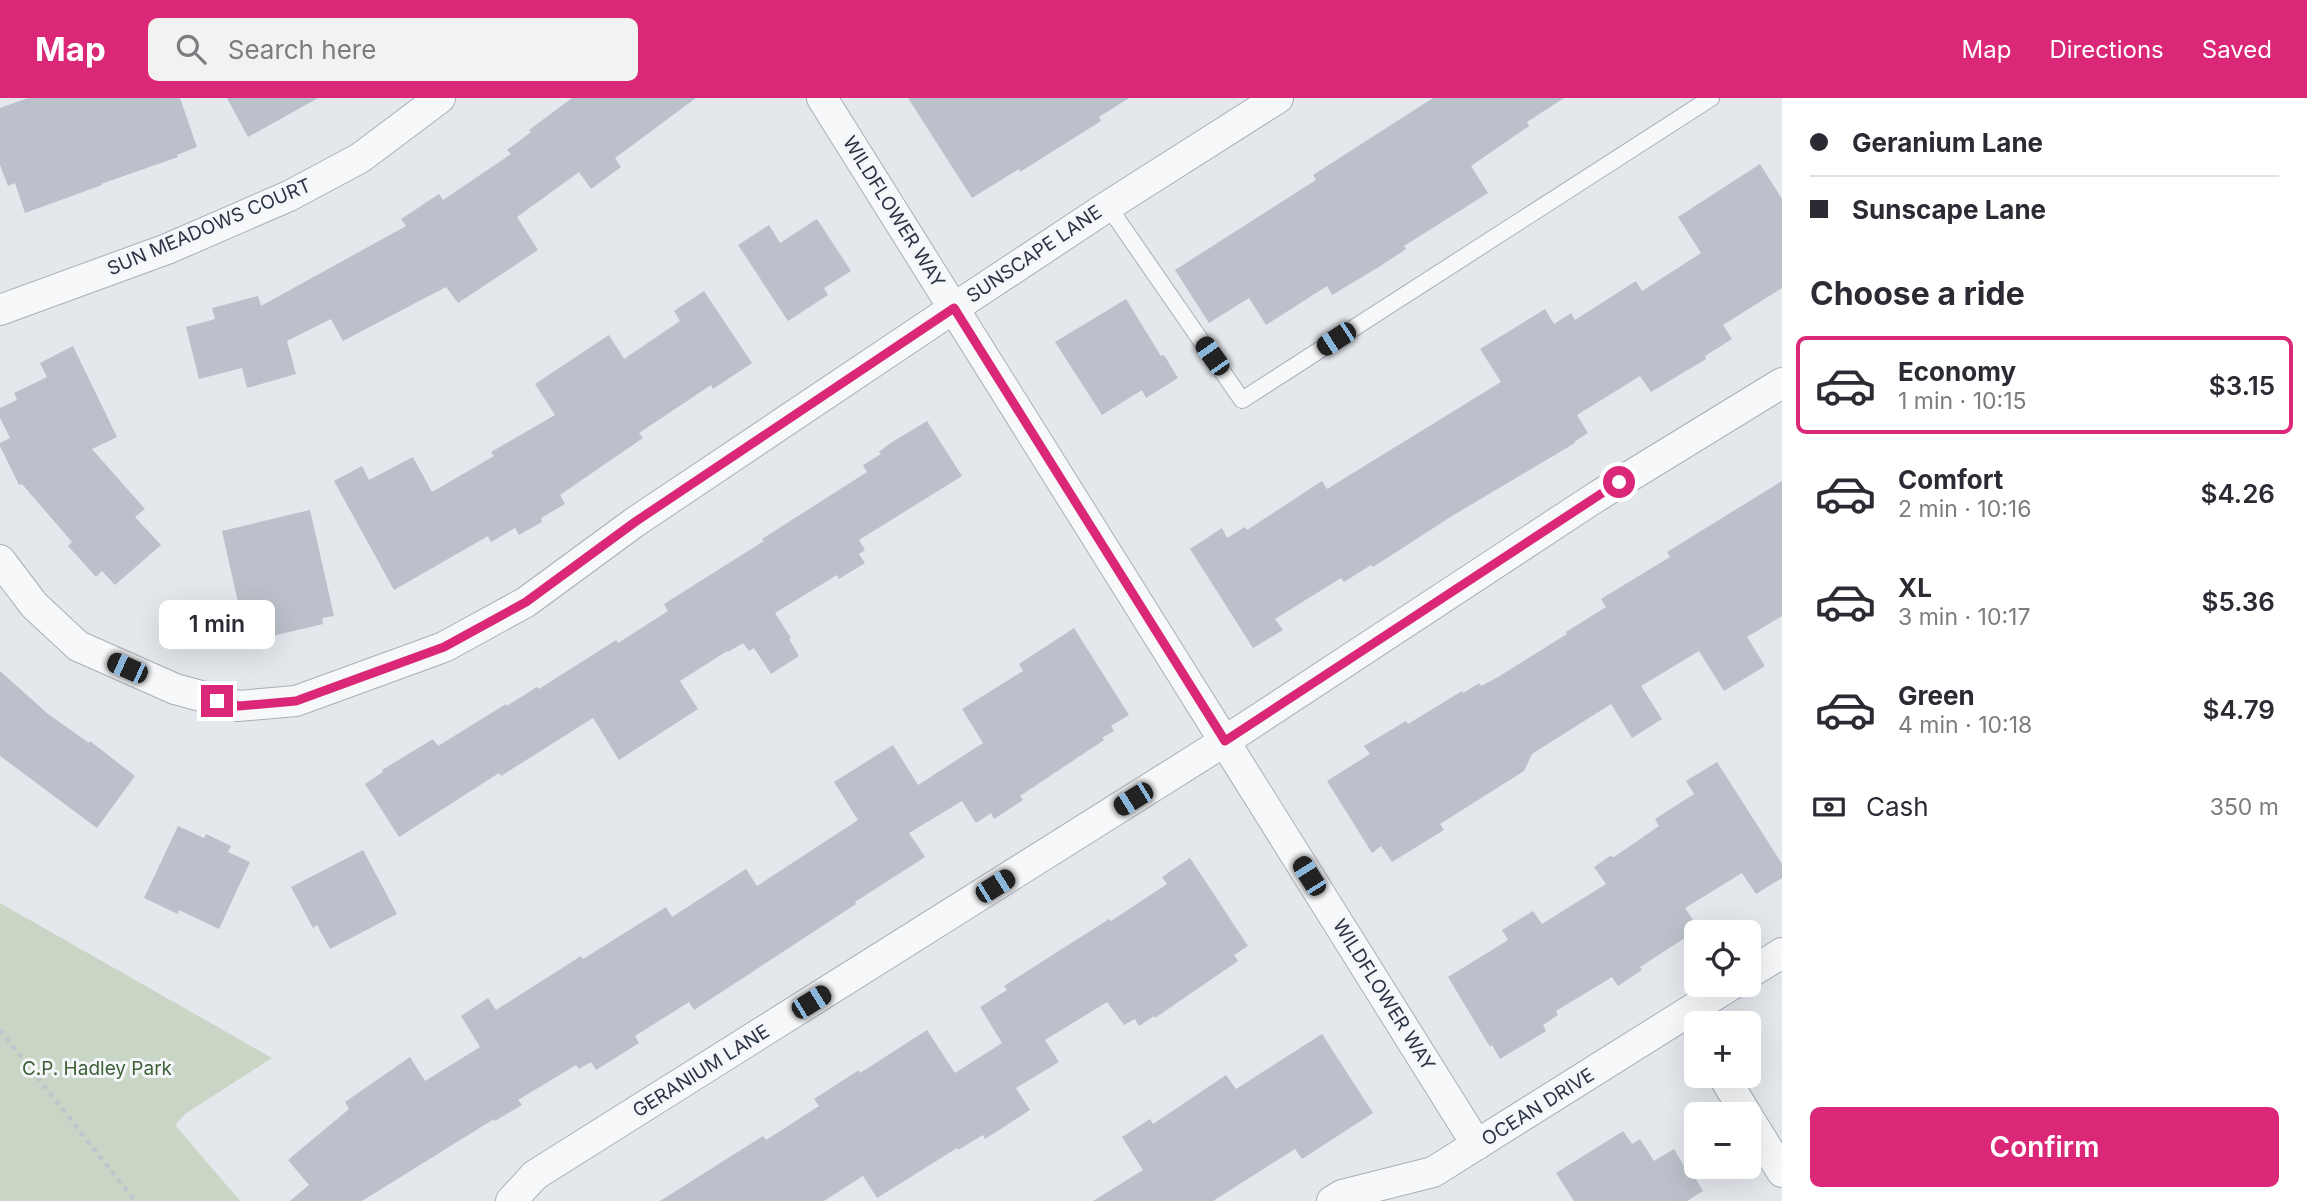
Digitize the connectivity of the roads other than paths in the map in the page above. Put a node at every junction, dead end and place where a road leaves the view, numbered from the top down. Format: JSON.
{"nodes":[{"id":1,"x":440,"y":98,"type":"edge"},
{"id":2,"x":822,"y":98,"type":"edge"},
{"id":3,"x":1278,"y":98,"type":"edge"},
{"id":4,"x":1711,"y":98,"type":"edge"},
{"id":5,"x":1108,"y":205,"type":"junction"},
{"id":6,"x":954,"y":308,"type":"junction"},
{"id":7,"x":0,"y":310,"type":"edge"},
{"id":8,"x":1782,"y":383,"type":"edge"},
{"id":9,"x":0,"y":560,"type":"edge"},
{"id":10,"x":1225,"y":741,"type":"junction"},
{"id":11,"x":1782,"y":953,"type":"edge"},
{"id":12,"x":1761,"y":966,"type":"edge"},
{"id":13,"x":1718,"y":997,"type":"edge"},
{"id":14,"x":1703,"y":1011,"type":"edge"},
{"id":15,"x":1684,"y":1026,"type":"edge"},
{"id":16,"x":1761,"y":1137,"type":"edge"},
{"id":17,"x":1477,"y":1145,"type":"junction"},
{"id":18,"x":1782,"y":1172,"type":"edge"},
{"id":19,"x":511,"y":1201,"type":"edge"},
{"id":20,"x":1332,"y":1201,"type":"edge"}],
"edges":[{"from":1,"to":7,"type":"street","name":"SUN MEADOWS COURT"},
{"from":2,"to":6,"type":"street","name":"WILDFLOWER WAY"},
{"from":3,"to":5,"type":"street","name":"SUNSCAPE LANE"},
{"from":4,"to":5,"type":"lane"},
{"from":5,"to":6,"type":"street","name":"SUNSCAPE LANE"},
{"from":6,"to":9,"type":"street","name":"SUNSCAPE LANE"},
{"from":6,"to":10,"type":"street","name":"WILDFLOWER WAY"},
{"from":8,"to":10,"type":"street","name":"GERANIUM LANE"},
{"from":10,"to":17,"type":"street","name":"WILDFLOWER WAY"},
{"from":10,"to":19,"type":"street","name":"GERANIUM LANE"},
{"from":11,"to":12,"type":"street"},
{"from":13,"to":14,"type":"street","name":"OCEAN DRIVE"},
{"from":15,"to":17,"type":"street","name":"OCEAN DRIVE"},
{"from":16,"to":18,"type":"street"},
{"from":17,"to":20,"type":"street","name":"OCEAN DRIVE"}]}
